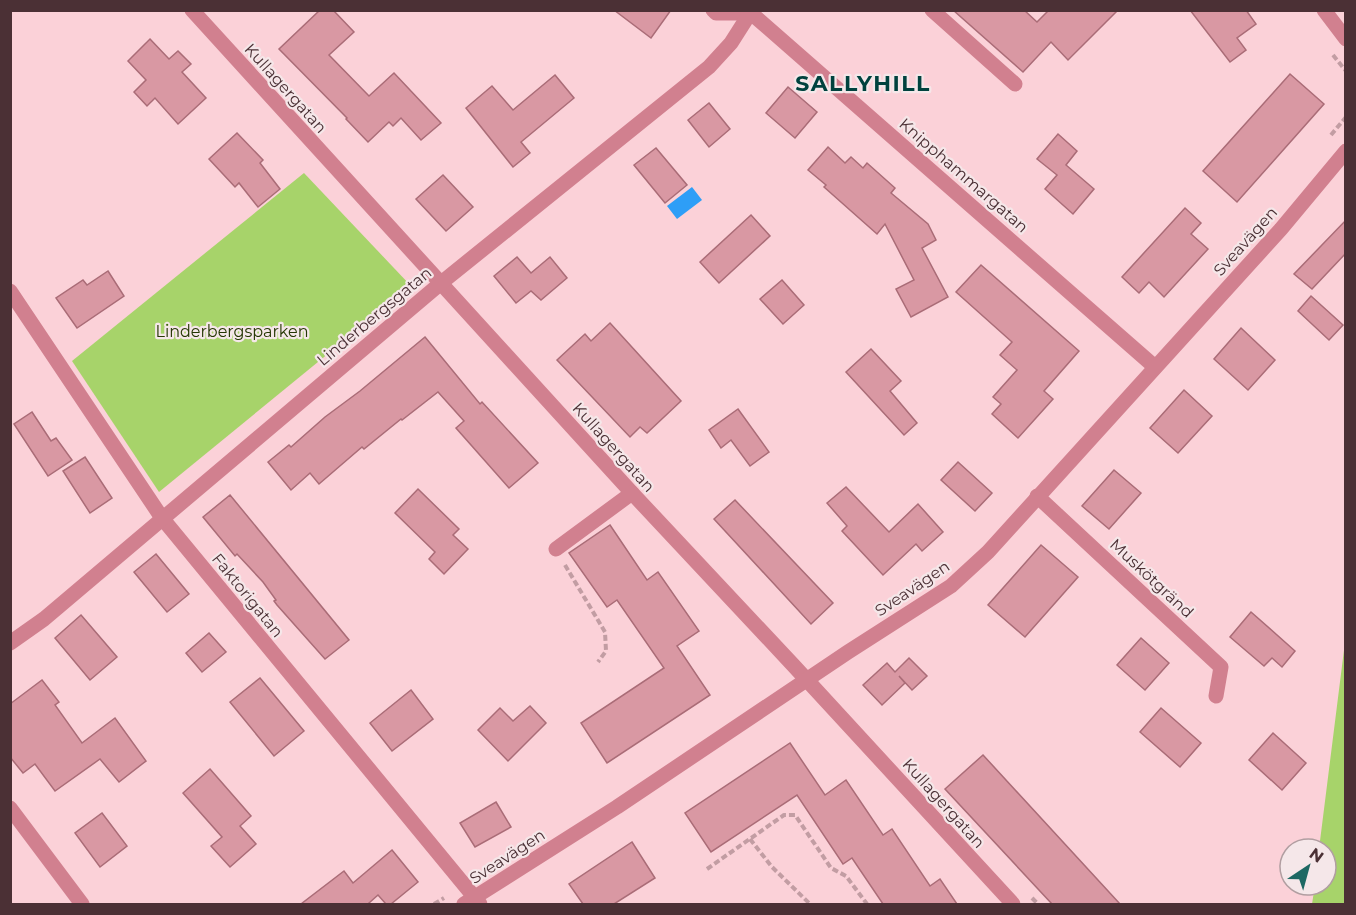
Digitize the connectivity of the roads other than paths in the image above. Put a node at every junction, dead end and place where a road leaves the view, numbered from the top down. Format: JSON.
{"nodes":[{"id":1,"x":192,"y":10,"type":"edge"},
{"id":2,"x":713,"y":10,"type":"edge"},
{"id":3,"x":932,"y":10,"type":"edge"},
{"id":4,"x":1324,"y":10,"type":"edge"},
{"id":5,"x":752,"y":12,"type":"edge"},
{"id":6,"x":1346,"y":39,"type":"edge"},
{"id":7,"x":1015,"y":84,"type":"dead end"},
{"id":8,"x":1346,"y":151,"type":"edge"},
{"id":9,"x":441,"y":283,"type":"junction"},
{"id":10,"x":10,"y":291,"type":"edge"},
{"id":11,"x":1155,"y":368,"type":"junction"},
{"id":12,"x":632,"y":493,"type":"junction"},
{"id":13,"x":1037,"y":496,"type":"junction"},
{"id":14,"x":162,"y":518,"type":"junction"},
{"id":15,"x":556,"y":549,"type":"road end"},
{"id":16,"x":10,"y":643,"type":"edge"},
{"id":17,"x":807,"y":680,"type":"junction"},
{"id":18,"x":1216,"y":696,"type":"dead end"},
{"id":19,"x":10,"y":808,"type":"edge"},
{"id":20,"x":473,"y":902,"type":"edge"},
{"id":21,"x":82,"y":904,"type":"edge"},
{"id":22,"x":1013,"y":904,"type":"edge"}],
"edges":[{"from":1,"to":9,"type":"street","name":"Kullagergatan"},
{"from":2,"to":5,"type":"street"},
{"from":3,"to":7,"type":"street"},
{"from":4,"to":6,"type":"street"},
{"from":5,"to":9,"type":"street","name":"Linderbergsgatan"},
{"from":5,"to":11,"type":"street","name":"Knipphammargatan"},
{"from":8,"to":11,"type":"street","name":"Sveavägen"},
{"from":9,"to":12,"type":"street","name":"Kullagergatan"},
{"from":9,"to":14,"type":"street","name":"Linderbergsgatan"},
{"from":10,"to":14,"type":"street","name":"Faktorigatan"},
{"from":11,"to":13,"type":"street","name":"Sveavägen"},
{"from":12,"to":15,"type":"street"},
{"from":12,"to":17,"type":"street","name":"Kullagergatan"},
{"from":13,"to":17,"type":"street","name":"Sveavägen"},
{"from":13,"to":18,"type":"street","name":"Muskötgränd"},
{"from":14,"to":16,"type":"street","name":"Linderbergsgatan"},
{"from":14,"to":20,"type":"street","name":"Faktorigatan"},
{"from":17,"to":20,"type":"street","name":"Sveavägen"},
{"from":17,"to":22,"type":"street","name":"Kullagergatan"},
{"from":19,"to":21,"type":"street"}]}
